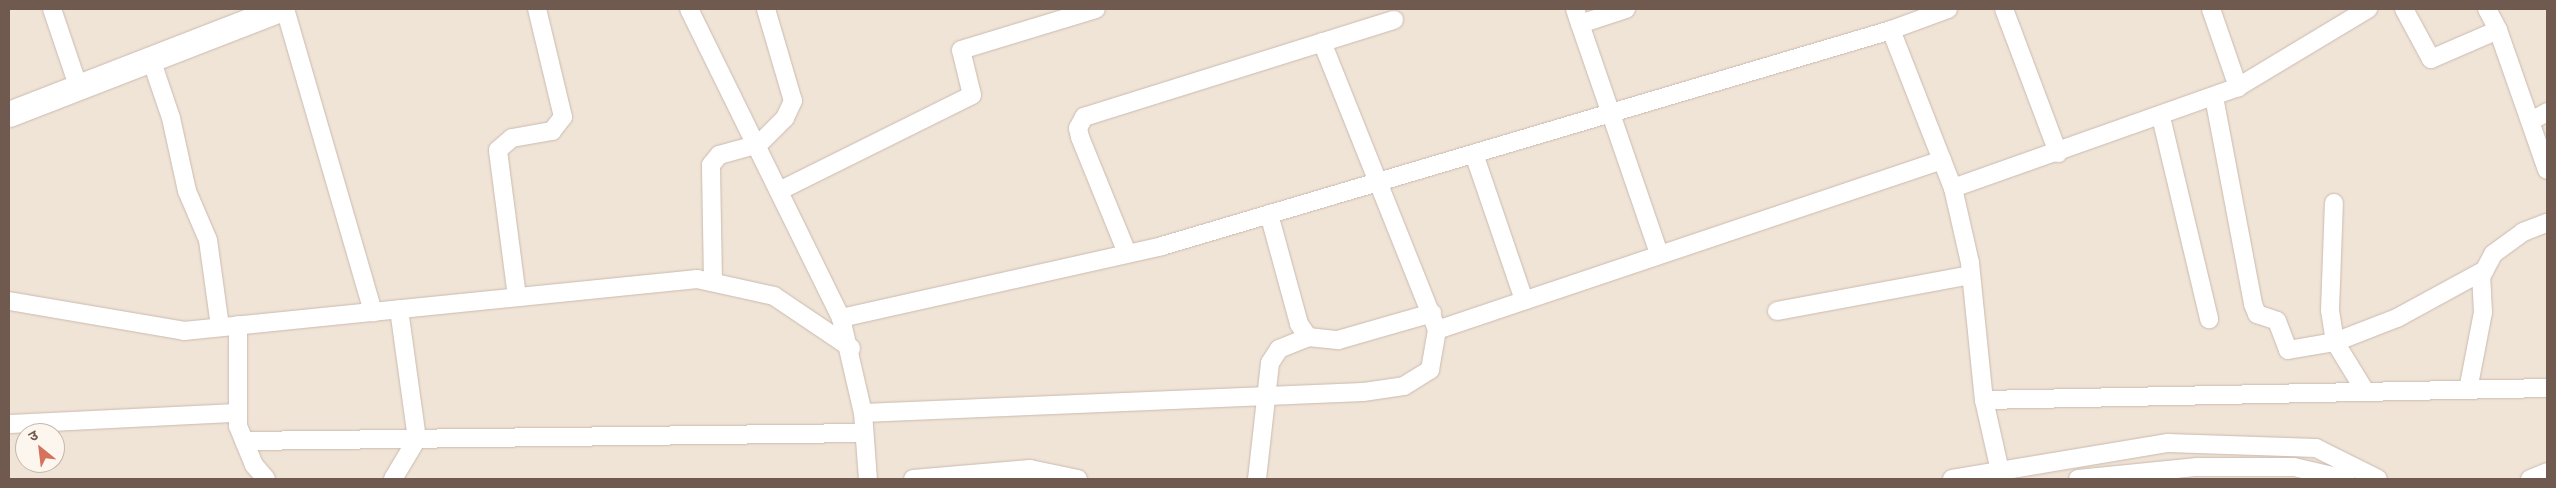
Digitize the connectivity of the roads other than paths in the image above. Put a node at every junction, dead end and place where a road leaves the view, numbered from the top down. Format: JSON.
{"nodes":[{"id":1,"x":52,"y":9,"type":"edge"},
{"id":2,"x":280,"y":9,"type":"edge"},
{"id":3,"x":285,"y":9,"type":"edge"},
{"id":4,"x":537,"y":9,"type":"edge"},
{"id":5,"x":689,"y":9,"type":"edge"},
{"id":6,"x":766,"y":9,"type":"edge"},
{"id":7,"x":1096,"y":9,"type":"edge"},
{"id":8,"x":1626,"y":9,"type":"edge"},
{"id":9,"x":1948,"y":9,"type":"edge"},
{"id":10,"x":2004,"y":9,"type":"edge"},
{"id":11,"x":2211,"y":9,"type":"edge"},
{"id":12,"x":2368,"y":9,"type":"edge"},
{"id":13,"x":2404,"y":9,"type":"edge"},
{"id":14,"x":2487,"y":9,"type":"edge"},
{"id":15,"x":1577,"y":16,"type":"edge"},
{"id":16,"x":1394,"y":20,"type":"dead end"},
{"id":17,"x":1891,"y":30,"type":"junction"},
{"id":18,"x":2498,"y":30,"type":"junction"},
{"id":19,"x":1322,"y":42,"type":"junction"},
{"id":20,"x":151,"y":59,"type":"junction"},
{"id":21,"x":78,"y":86,"type":"junction"},
{"id":22,"x":2238,"y":87,"type":"junction"},
{"id":23,"x":2214,"y":96,"type":"junction"},
{"id":24,"x":2547,"y":112,"type":"edge"},
{"id":25,"x":1612,"y":113,"type":"junction"},
{"id":26,"x":9,"y":114,"type":"edge"},
{"id":27,"x":2161,"y":117,"type":"junction"},
{"id":28,"x":2531,"y":121,"type":"junction"},
{"id":29,"x":759,"y":144,"type":"junction"},
{"id":30,"x":2058,"y":153,"type":"junction"},
{"id":31,"x":1474,"y":154,"type":"junction"},
{"id":32,"x":1942,"y":160,"type":"junction"},
{"id":33,"x":2547,"y":170,"type":"edge"},
{"id":34,"x":1380,"y":181,"type":"junction"},
{"id":35,"x":1953,"y":188,"type":"junction"},
{"id":36,"x":781,"y":190,"type":"junction"},
{"id":37,"x":2334,"y":203,"type":"dead end"},
{"id":38,"x":1269,"y":214,"type":"junction"},
{"id":39,"x":2547,"y":223,"type":"edge"},
{"id":40,"x":1127,"y":253,"type":"junction"},
{"id":41,"x":1659,"y":253,"type":"junction"},
{"id":42,"x":2485,"y":270,"type":"junction"},
{"id":43,"x":1971,"y":275,"type":"junction"},
{"id":44,"x":713,"y":282,"type":"junction"},
{"id":45,"x":517,"y":297,"type":"junction"},
{"id":46,"x":1524,"y":300,"type":"junction"},
{"id":47,"x":9,"y":301,"type":"edge"},
{"id":48,"x":399,"y":309,"type":"junction"},
{"id":49,"x":1777,"y":311,"type":"dead end"},
{"id":50,"x":373,"y":312,"type":"junction"},
{"id":51,"x":1432,"y":313,"type":"junction"},
{"id":52,"x":840,"y":318,"type":"junction"},
{"id":53,"x":2209,"y":319,"type":"dead end"},
{"id":54,"x":229,"y":326,"type":"junction"},
{"id":55,"x":1438,"y":330,"type":"junction"},
{"id":56,"x":1308,"y":336,"type":"junction"},
{"id":57,"x":2335,"y":342,"type":"junction"},
{"id":58,"x":851,"y":348,"type":"junction"},
{"id":59,"x":2547,"y":388,"type":"edge"},
{"id":60,"x":2468,"y":390,"type":"junction"},
{"id":61,"x":2365,"y":392,"type":"junction"},
{"id":62,"x":1265,"y":396,"type":"junction"},
{"id":63,"x":1984,"y":400,"type":"junction"},
{"id":64,"x":863,"y":412,"type":"junction"},
{"id":65,"x":238,"y":414,"type":"junction"},
{"id":66,"x":9,"y":424,"type":"edge"},
{"id":67,"x":862,"y":433,"type":"junction"},
{"id":68,"x":416,"y":439,"type":"junction"},
{"id":69,"x":244,"y":441,"type":"junction"},
{"id":70,"x":2000,"y":471,"type":"junction"},
{"id":71,"x":2547,"y":472,"type":"edge"},
{"id":72,"x":2099,"y":478,"type":"edge"},
{"id":73,"x":266,"y":479,"type":"edge"},
{"id":74,"x":393,"y":479,"type":"edge"},
{"id":75,"x":868,"y":479,"type":"edge"},
{"id":76,"x":913,"y":479,"type":"edge"},
{"id":77,"x":1078,"y":479,"type":"edge"},
{"id":78,"x":1257,"y":479,"type":"edge"},
{"id":79,"x":1952,"y":479,"type":"edge"},
{"id":80,"x":2078,"y":479,"type":"edge"},
{"id":81,"x":2346,"y":479,"type":"edge"},
{"id":82,"x":2378,"y":479,"type":"edge"},
{"id":83,"x":2530,"y":479,"type":"edge"}],
"edges":[{"from":1,"to":21,"type":"street"},
{"from":2,"to":20,"type":"main road"},
{"from":3,"to":50,"type":"street"},
{"from":4,"to":45,"type":"street"},
{"from":5,"to":29,"type":"street"},
{"from":6,"to":29,"type":"street"},
{"from":7,"to":36,"type":"street"},
{"from":8,"to":15,"type":"street"},
{"from":9,"to":17,"type":"street"},
{"from":10,"to":30,"type":"street"},
{"from":11,"to":22,"type":"street"},
{"from":12,"to":22,"type":"street"},
{"from":13,"to":18,"type":"street"},
{"from":14,"to":18,"type":"street"},
{"from":15,"to":25,"type":"street"},
{"from":16,"to":19,"type":"street"},
{"from":17,"to":25,"type":"street"},
{"from":17,"to":32,"type":"street"},
{"from":18,"to":28,"type":"street"},
{"from":19,"to":34,"type":"street"},
{"from":19,"to":40,"type":"street"},
{"from":20,"to":21,"type":"main road"},
{"from":20,"to":54,"type":"street"},
{"from":21,"to":26,"type":"main road"},
{"from":22,"to":23,"type":"street"},
{"from":23,"to":27,"type":"street"},
{"from":23,"to":57,"type":"street"},
{"from":24,"to":28,"type":"street"},
{"from":25,"to":31,"type":"street"},
{"from":25,"to":41,"type":"street"},
{"from":27,"to":30,"type":"street"},
{"from":27,"to":53,"type":"street"},
{"from":28,"to":33,"type":"street"},
{"from":29,"to":36,"type":"street"},
{"from":29,"to":44,"type":"street"},
{"from":30,"to":35,"type":"street"},
{"from":31,"to":34,"type":"street"},
{"from":31,"to":46,"type":"street"},
{"from":32,"to":35,"type":"street"},
{"from":32,"to":41,"type":"street"},
{"from":34,"to":38,"type":"street"},
{"from":34,"to":51,"type":"street"},
{"from":35,"to":43,"type":"street"},
{"from":36,"to":52,"type":"street"},
{"from":37,"to":57,"type":"street"},
{"from":38,"to":40,"type":"street"},
{"from":38,"to":56,"type":"street"},
{"from":39,"to":42,"type":"street"},
{"from":40,"to":52,"type":"street"},
{"from":41,"to":46,"type":"street"},
{"from":42,"to":57,"type":"street"},
{"from":42,"to":60,"type":"street"},
{"from":43,"to":49,"type":"street"},
{"from":43,"to":63,"type":"street"},
{"from":44,"to":45,"type":"street"},
{"from":44,"to":58,"type":"street"},
{"from":45,"to":48,"type":"street"},
{"from":46,"to":55,"type":"street"},
{"from":47,"to":54,"type":"street"},
{"from":48,"to":50,"type":"street"},
{"from":48,"to":68,"type":"street"},
{"from":50,"to":54,"type":"street"},
{"from":51,"to":55,"type":"street"},
{"from":51,"to":56,"type":"street"},
{"from":52,"to":58,"type":"street"},
{"from":54,"to":65,"type":"street"},
{"from":55,"to":62,"type":"street"},
{"from":56,"to":62,"type":"street"},
{"from":57,"to":61,"type":"street"},
{"from":58,"to":64,"type":"street"},
{"from":59,"to":60,"type":"street"},
{"from":60,"to":61,"type":"street"},
{"from":61,"to":63,"type":"street"},
{"from":62,"to":64,"type":"street"},
{"from":62,"to":78,"type":"street"},
{"from":63,"to":70,"type":"street"},
{"from":64,"to":67,"type":"street"},
{"from":65,"to":66,"type":"street"},
{"from":65,"to":69,"type":"street"},
{"from":67,"to":68,"type":"street"},
{"from":67,"to":75,"type":"street"},
{"from":68,"to":69,"type":"street"},
{"from":68,"to":74,"type":"street"},
{"from":69,"to":73,"type":"street"},
{"from":70,"to":79,"type":"street"},
{"from":70,"to":82,"type":"street"},
{"from":71,"to":83,"type":"street"},
{"from":72,"to":80,"type":"street"},
{"from":72,"to":81,"type":"street"},
{"from":76,"to":77,"type":"street"}]}
